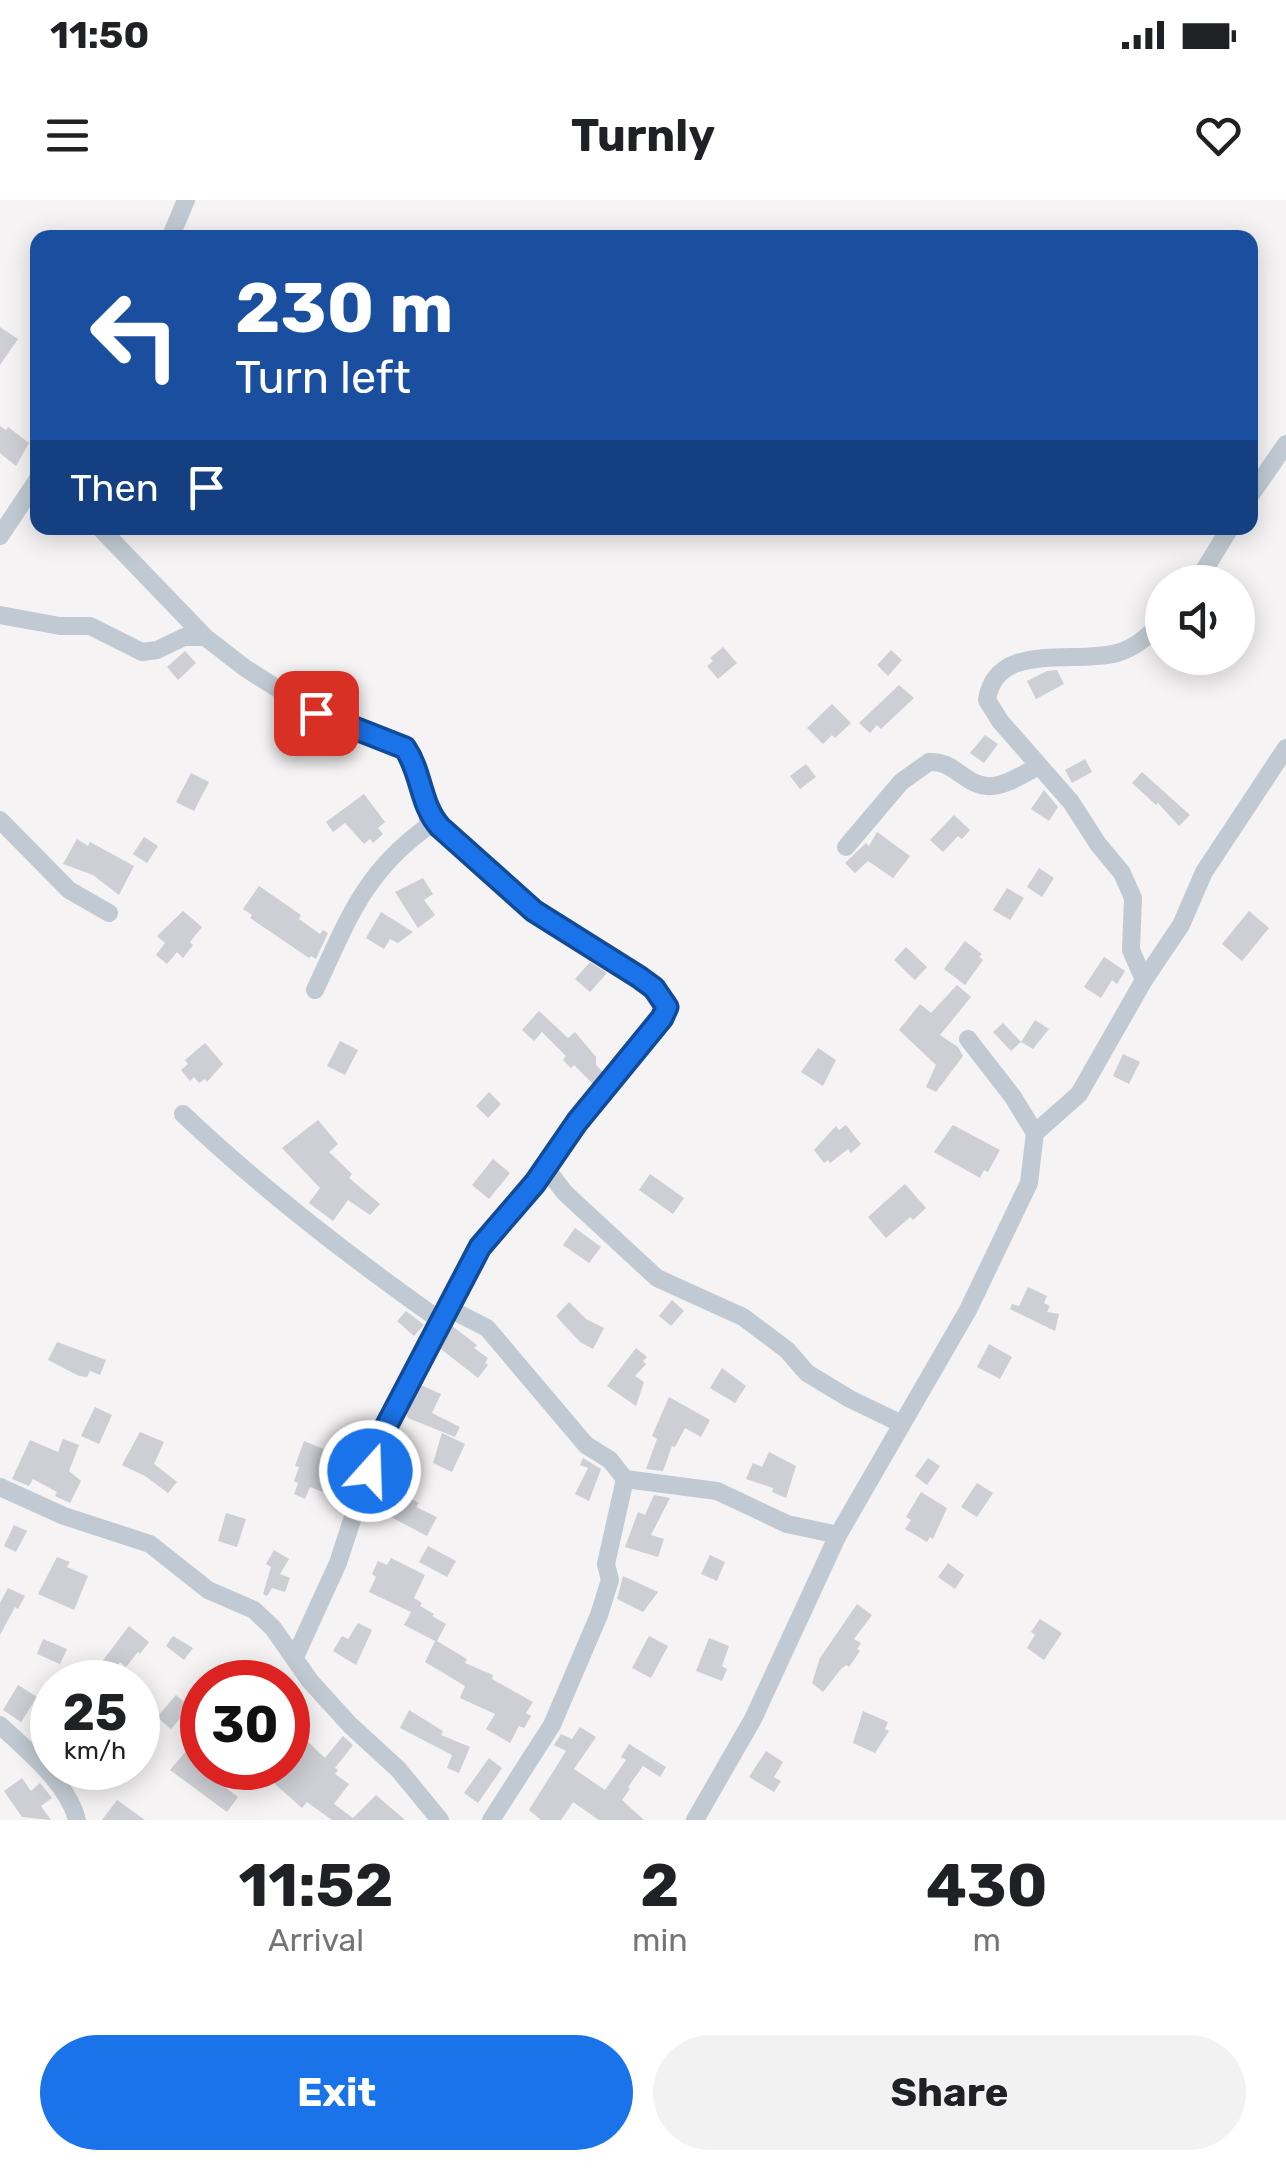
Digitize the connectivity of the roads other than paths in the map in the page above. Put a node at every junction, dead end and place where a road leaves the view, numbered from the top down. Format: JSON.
{"nodes":[{"id":1,"x":186,"y":200,"type":"edge"},
{"id":2,"x":173,"y":230,"type":"edge"},
{"id":3,"x":1286,"y":444,"type":"edge"},
{"id":4,"x":1258,"y":484,"type":"edge"},
{"id":5,"x":30,"y":491,"type":"edge"},
{"id":6,"x":107,"y":535,"type":"edge"},
{"id":7,"x":1226,"y":535,"type":"edge"},
{"id":8,"x":0,"y":536,"type":"edge"},
{"id":9,"x":1207,"y":565,"type":"edge"},
{"id":10,"x":0,"y":615,"type":"edge"},
{"id":11,"x":205,"y":637,"type":"junction"},
{"id":12,"x":1145,"y":640,"type":"edge"},
{"id":13,"x":1286,"y":748,"type":"edge"},
{"id":14,"x":1040,"y":766,"type":"junction"},
{"id":15,"x":429,"y":814,"type":"junction"},
{"id":16,"x":0,"y":820,"type":"edge"},
{"id":17,"x":846,"y":847,"type":"dead end"},
{"id":18,"x":109,"y":913,"type":"dead end"},
{"id":19,"x":1144,"y":980,"type":"junction"},
{"id":20,"x":315,"y":990,"type":"dead end"},
{"id":21,"x":968,"y":1039,"type":"dead end"},
{"id":22,"x":182,"y":1114,"type":"dead end"},
{"id":23,"x":1035,"y":1133,"type":"junction"},
{"id":24,"x":544,"y":1166,"type":"junction"},
{"id":25,"x":445,"y":1315,"type":"junction"},
{"id":26,"x":902,"y":1424,"type":"junction"},
{"id":27,"x":625,"y":1479,"type":"junction"},
{"id":28,"x":0,"y":1487,"type":"edge"},
{"id":29,"x":838,"y":1535,"type":"junction"},
{"id":30,"x":295,"y":1658,"type":"junction"},
{"id":31,"x":0,"y":1725,"type":"edge"},
{"id":32,"x":77,"y":1820,"type":"edge"},
{"id":33,"x":440,"y":1820,"type":"edge"},
{"id":34,"x":491,"y":1820,"type":"edge"},
{"id":35,"x":694,"y":1820,"type":"edge"}],
"edges":[{"from":1,"to":2,"type":"street"},
{"from":3,"to":4,"type":"street"},
{"from":5,"to":8,"type":"street"},
{"from":6,"to":11,"type":"street"},
{"from":7,"to":9,"type":"street"},
{"from":10,"to":11,"type":"street"},
{"from":11,"to":15,"type":"street"},
{"from":12,"to":14,"type":"street"},
{"from":13,"to":19,"type":"street"},
{"from":14,"to":17,"type":"street"},
{"from":14,"to":19,"type":"street"},
{"from":15,"to":20,"type":"street"},
{"from":15,"to":24,"type":"street"},
{"from":16,"to":18,"type":"street"},
{"from":19,"to":23,"type":"street"},
{"from":21,"to":23,"type":"street"},
{"from":22,"to":25,"type":"street"},
{"from":23,"to":26,"type":"street"},
{"from":24,"to":25,"type":"street"},
{"from":24,"to":26,"type":"street"},
{"from":25,"to":27,"type":"street"},
{"from":25,"to":30,"type":"street"},
{"from":26,"to":29,"type":"street"},
{"from":27,"to":29,"type":"street"},
{"from":27,"to":34,"type":"street"},
{"from":28,"to":30,"type":"street"},
{"from":29,"to":35,"type":"street"},
{"from":30,"to":33,"type":"street"},
{"from":31,"to":32,"type":"street"}]}
